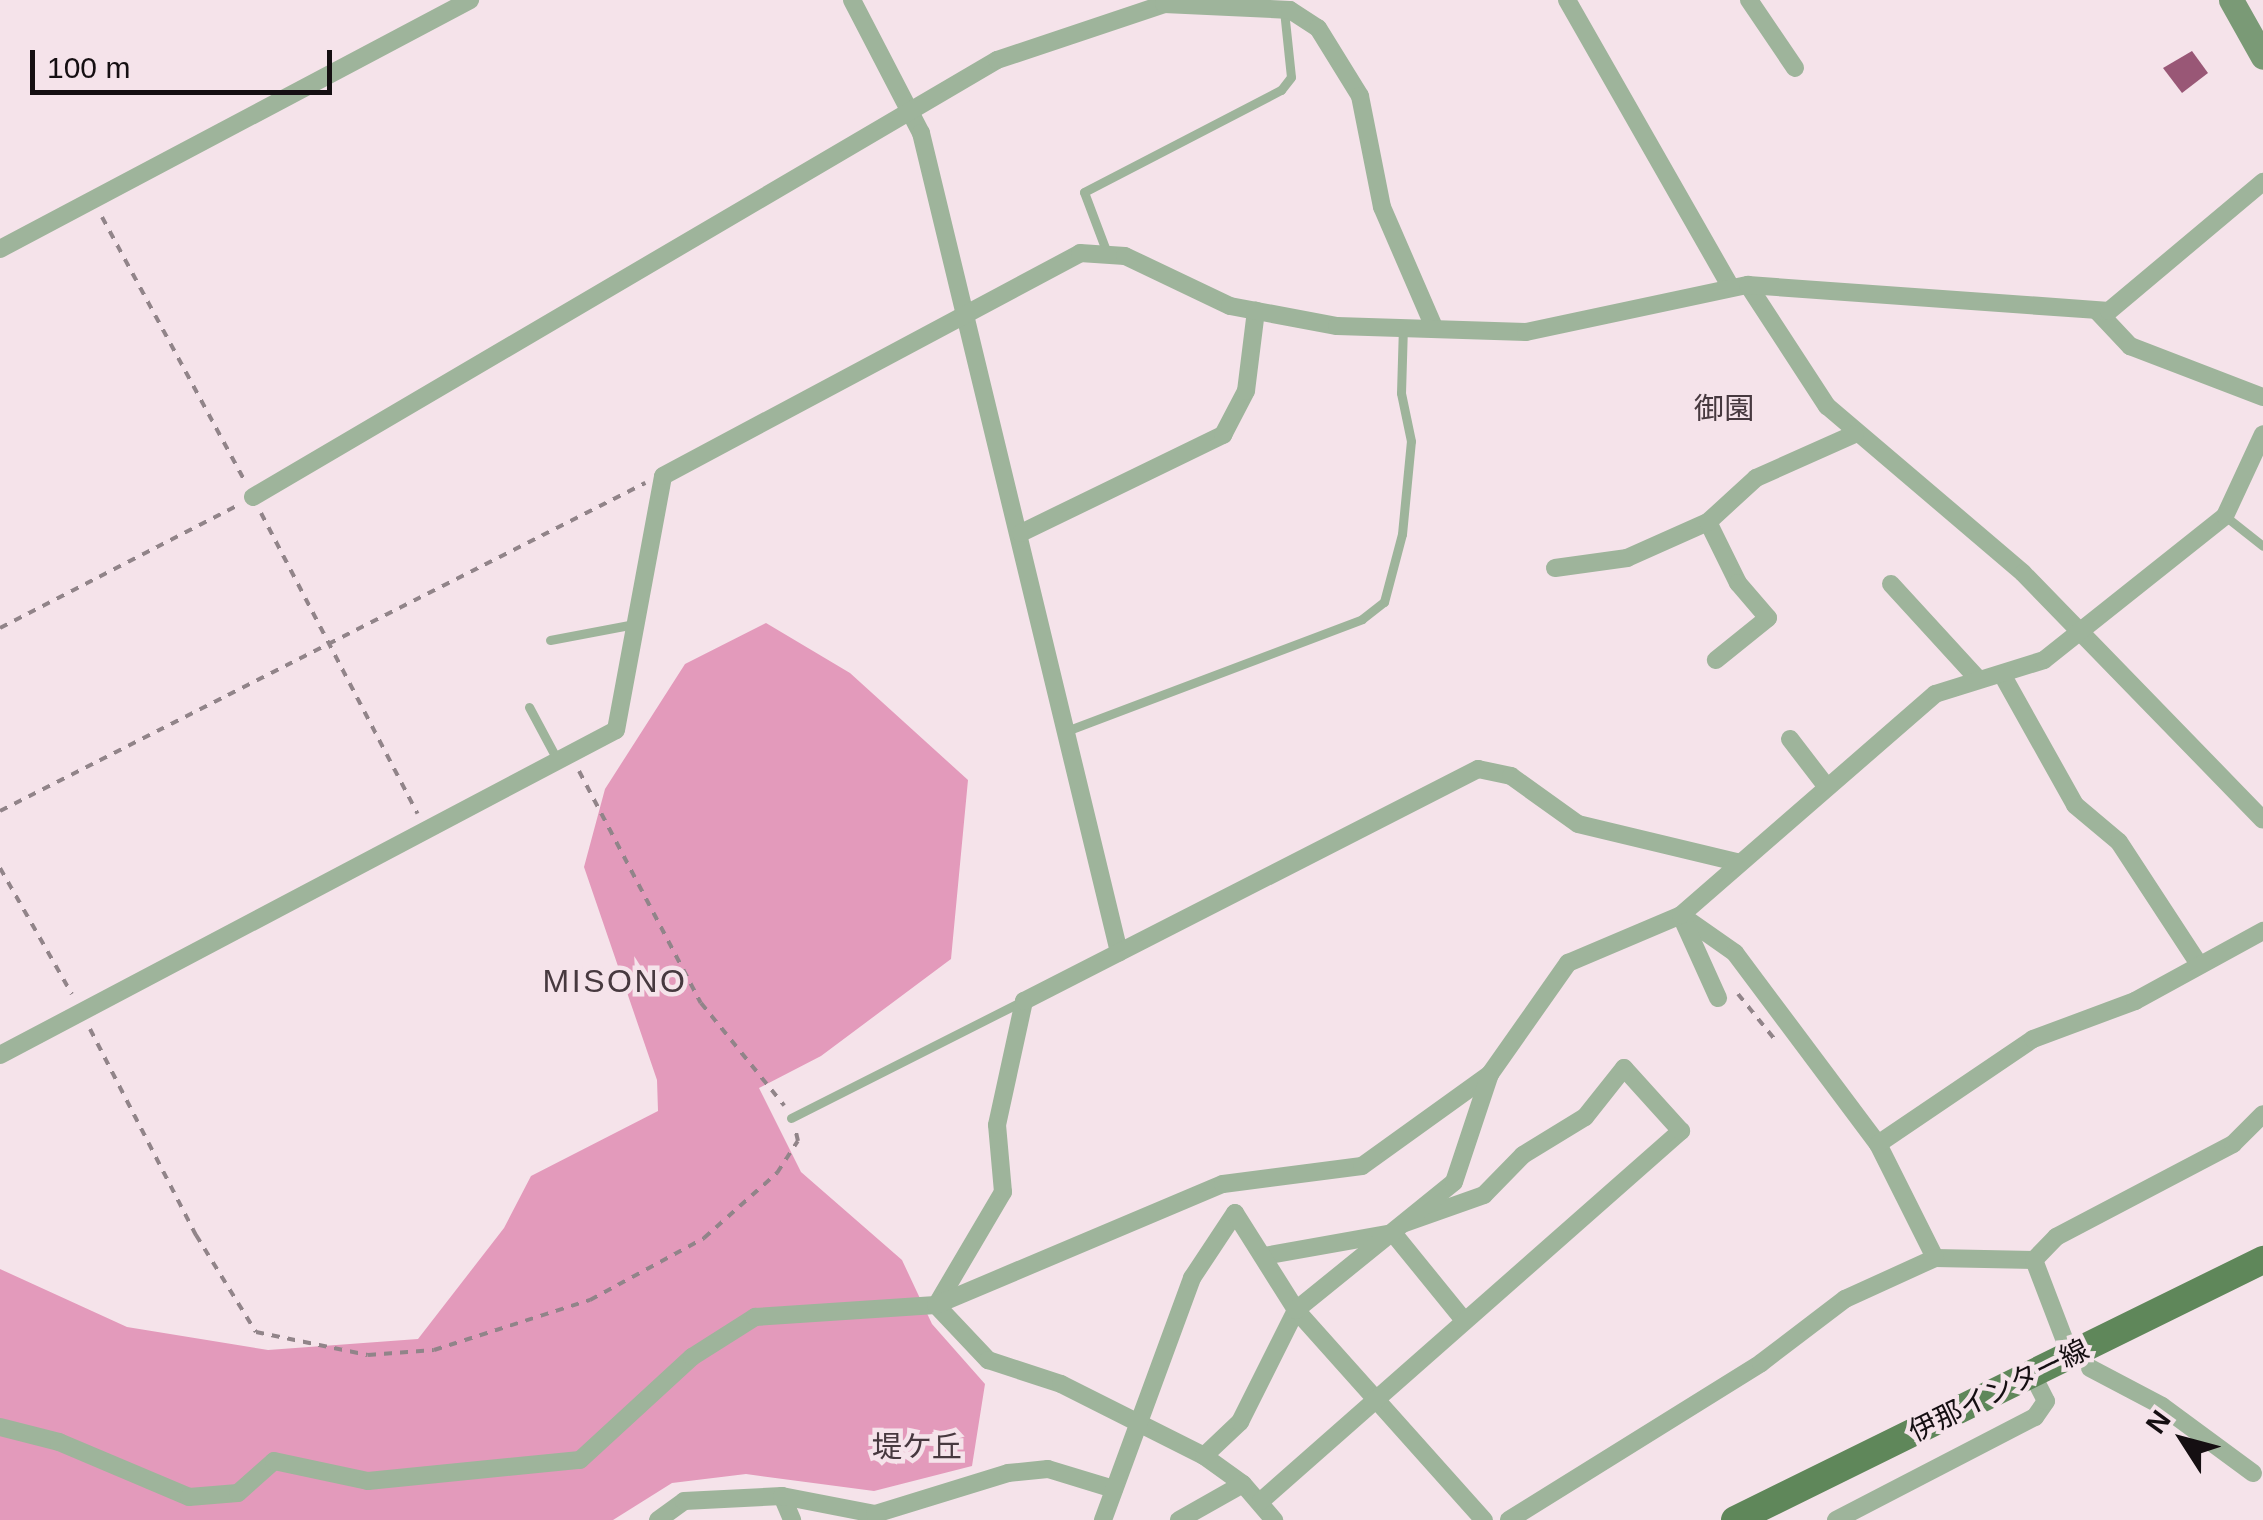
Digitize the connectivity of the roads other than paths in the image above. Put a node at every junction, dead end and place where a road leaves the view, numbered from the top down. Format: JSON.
{"nodes":[{"id":1,"x":470,"y":0,"type":"edge"},
{"id":2,"x":852,"y":0,"type":"edge"},
{"id":3,"x":1567,"y":0,"type":"edge"},
{"id":4,"x":1750,"y":0,"type":"edge"},
{"id":5,"x":2231,"y":0,"type":"edge"},
{"id":6,"x":1298,"y":8,"type":"edge"},
{"id":7,"x":2263,"y":58,"type":"edge"},
{"id":8,"x":1795,"y":68,"type":"dead end"},
{"id":9,"x":913,"y":112,"type":"junction"},
{"id":10,"x":2263,"y":182,"type":"edge"},
{"id":11,"x":0,"y":249,"type":"edge"},
{"id":12,"x":1108,"y":255,"type":"junction"},
{"id":13,"x":1740,"y":286,"type":"junction"},
{"id":14,"x":1256,"y":311,"type":"junction"},
{"id":15,"x":2098,"y":312,"type":"junction"},
{"id":16,"x":962,"y":318,"type":"junction"},
{"id":17,"x":1403,"y":324,"type":"junction"},
{"id":18,"x":1433,"y":326,"type":"junction"},
{"id":19,"x":2263,"y":397,"type":"edge"},
{"id":20,"x":1855,"y":434,"type":"junction"},
{"id":21,"x":2263,"y":434,"type":"edge"},
{"id":22,"x":253,"y":497,"type":"road end"},
{"id":23,"x":2226,"y":516,"type":"junction"},
{"id":24,"x":1708,"y":522,"type":"junction"},
{"id":25,"x":1022,"y":533,"type":"junction"},
{"id":26,"x":2263,"y":546,"type":"edge"},
{"id":27,"x":1555,"y":568,"type":"dead end"},
{"id":28,"x":1891,"y":584,"type":"dead end"},
{"id":29,"x":640,"y":624,"type":"junction"},
{"id":30,"x":2076,"y":628,"type":"junction"},
{"id":31,"x":550,"y":640,"type":"dead end"},
{"id":32,"x":1716,"y":660,"type":"dead end"},
{"id":33,"x":2003,"y":676,"type":"junction"},
{"id":34,"x":1978,"y":679,"type":"junction"},
{"id":35,"x":529,"y":706,"type":"dead end"},
{"id":36,"x":1069,"y":730,"type":"junction"},
{"id":37,"x":1790,"y":739,"type":"dead end"},
{"id":38,"x":566,"y":762,"type":"junction"},
{"id":39,"x":1826,"y":786,"type":"junction"},
{"id":40,"x":2263,"y":820,"type":"edge"},
{"id":41,"x":1736,"y":862,"type":"junction"},
{"id":42,"x":1681,"y":915,"type":"junction"},
{"id":43,"x":2263,"y":931,"type":"edge"},
{"id":44,"x":1119,"y":952,"type":"junction"},
{"id":45,"x":2197,"y":961,"type":"junction"},
{"id":46,"x":1718,"y":998,"type":"dead end"},
{"id":47,"x":1024,"y":1001,"type":"junction"},
{"id":48,"x":0,"y":1055,"type":"edge"},
{"id":49,"x":1490,"y":1074,"type":"junction"},
{"id":50,"x":2263,"y":1114,"type":"edge"},
{"id":51,"x":792,"y":1118,"type":"road end"},
{"id":52,"x":1878,"y":1144,"type":"junction"},
{"id":53,"x":1223,"y":1184,"type":"junction"},
{"id":54,"x":1235,"y":1213,"type":"junction"},
{"id":55,"x":1399,"y":1228,"type":"junction"},
{"id":56,"x":1264,"y":1256,"type":"junction"},
{"id":57,"x":1936,"y":1258,"type":"junction"},
{"id":58,"x":2034,"y":1260,"type":"junction"},
{"id":59,"x":2263,"y":1260,"type":"edge"},
{"id":60,"x":936,"y":1305,"type":"junction"},
{"id":61,"x":1296,"y":1310,"type":"junction"},
{"id":62,"x":1464,"y":1319,"type":"junction"},
{"id":63,"x":2080,"y":1362,"type":"junction"},
{"id":64,"x":2032,"y":1374,"type":"junction"},
{"id":65,"x":1374,"y":1399,"type":"junction"},
{"id":66,"x":1137,"y":1421,"type":"junction"},
{"id":67,"x":0,"y":1427,"type":"edge"},
{"id":68,"x":1204,"y":1456,"type":"junction"},
{"id":69,"x":2254,"y":1473,"type":"dead end"},
{"id":70,"x":1243,"y":1484,"type":"junction"},
{"id":71,"x":1114,"y":1488,"type":"junction"},
{"id":72,"x":782,"y":1496,"type":"junction"},
{"id":73,"x":1261,"y":1501,"type":"junction"},
{"id":74,"x":876,"y":1517,"type":"edge"},
{"id":75,"x":658,"y":1520,"type":"edge"},
{"id":76,"x":792,"y":1520,"type":"edge"},
{"id":77,"x":1103,"y":1520,"type":"edge"},
{"id":78,"x":1179,"y":1520,"type":"edge"},
{"id":79,"x":1274,"y":1520,"type":"edge"},
{"id":80,"x":1484,"y":1520,"type":"edge"},
{"id":81,"x":1508,"y":1520,"type":"edge"},
{"id":82,"x":1735,"y":1520,"type":"edge"},
{"id":83,"x":1836,"y":1520,"type":"edge"}],
"edges":[{"from":1,"to":11,"type":"street"},
{"from":2,"to":9,"type":"street"},
{"from":3,"to":13,"type":"street"},
{"from":4,"to":8,"type":"street"},
{"from":5,"to":7,"type":"main road"},
{"from":6,"to":9,"type":"street"},
{"from":6,"to":12,"type":"lane"},
{"from":6,"to":18,"type":"street"},
{"from":9,"to":16,"type":"street"},
{"from":9,"to":22,"type":"street"},
{"from":10,"to":15,"type":"street"},
{"from":12,"to":14,"type":"street"},
{"from":12,"to":16,"type":"street"},
{"from":13,"to":15,"type":"street"},
{"from":13,"to":18,"type":"street"},
{"from":13,"to":20,"type":"street"},
{"from":14,"to":17,"type":"street"},
{"from":14,"to":25,"type":"street"},
{"from":15,"to":19,"type":"street"},
{"from":16,"to":25,"type":"street"},
{"from":16,"to":29,"type":"street"},
{"from":17,"to":18,"type":"street"},
{"from":17,"to":36,"type":"lane"},
{"from":20,"to":24,"type":"street"},
{"from":20,"to":30,"type":"street"},
{"from":21,"to":23,"type":"street"},
{"from":23,"to":26,"type":"lane"},
{"from":23,"to":30,"type":"street"},
{"from":24,"to":27,"type":"street"},
{"from":24,"to":32,"type":"street"},
{"from":25,"to":36,"type":"street"},
{"from":28,"to":34,"type":"street"},
{"from":29,"to":31,"type":"lane"},
{"from":29,"to":38,"type":"street"},
{"from":30,"to":33,"type":"street"},
{"from":30,"to":40,"type":"street"},
{"from":33,"to":34,"type":"street"},
{"from":33,"to":45,"type":"street"},
{"from":34,"to":39,"type":"street"},
{"from":35,"to":38,"type":"lane"},
{"from":36,"to":44,"type":"street"},
{"from":37,"to":39,"type":"street"},
{"from":38,"to":48,"type":"street"},
{"from":39,"to":41,"type":"street"},
{"from":41,"to":42,"type":"street"},
{"from":41,"to":44,"type":"street"},
{"from":42,"to":46,"type":"street"},
{"from":42,"to":49,"type":"street"},
{"from":42,"to":52,"type":"street"},
{"from":43,"to":45,"type":"street"},
{"from":44,"to":47,"type":"street"},
{"from":45,"to":52,"type":"street"},
{"from":47,"to":51,"type":"lane"},
{"from":47,"to":60,"type":"street"},
{"from":49,"to":53,"type":"street"},
{"from":49,"to":55,"type":"street"},
{"from":50,"to":58,"type":"street"},
{"from":52,"to":57,"type":"street"},
{"from":53,"to":54,"type":"street"},
{"from":53,"to":60,"type":"street"},
{"from":54,"to":56,"type":"street"},
{"from":54,"to":66,"type":"street"},
{"from":55,"to":56,"type":"street"},
{"from":55,"to":61,"type":"street"},
{"from":55,"to":62,"type":"street"},
{"from":55,"to":62,"type":"street"},
{"from":56,"to":61,"type":"street"},
{"from":57,"to":58,"type":"street"},
{"from":57,"to":81,"type":"street"},
{"from":58,"to":63,"type":"street"},
{"from":59,"to":63,"type":"main road","name":"伊那インター線"},
{"from":60,"to":66,"type":"street"},
{"from":60,"to":67,"type":"street"},
{"from":61,"to":65,"type":"street"},
{"from":61,"to":68,"type":"street"},
{"from":62,"to":65,"type":"street"},
{"from":63,"to":64,"type":"main road","name":"伊那インター線"},
{"from":63,"to":69,"type":"street"},
{"from":64,"to":82,"type":"main road","name":"伊那インター線"},
{"from":64,"to":83,"type":"street"},
{"from":65,"to":73,"type":"street"},
{"from":65,"to":80,"type":"street"},
{"from":66,"to":68,"type":"street"},
{"from":66,"to":71,"type":"street"},
{"from":68,"to":70,"type":"street"},
{"from":70,"to":73,"type":"street"},
{"from":70,"to":78,"type":"street"},
{"from":71,"to":74,"type":"street"},
{"from":71,"to":77,"type":"street"},
{"from":72,"to":74,"type":"street"},
{"from":72,"to":75,"type":"street"},
{"from":72,"to":76,"type":"street"},
{"from":73,"to":79,"type":"street"}]}
